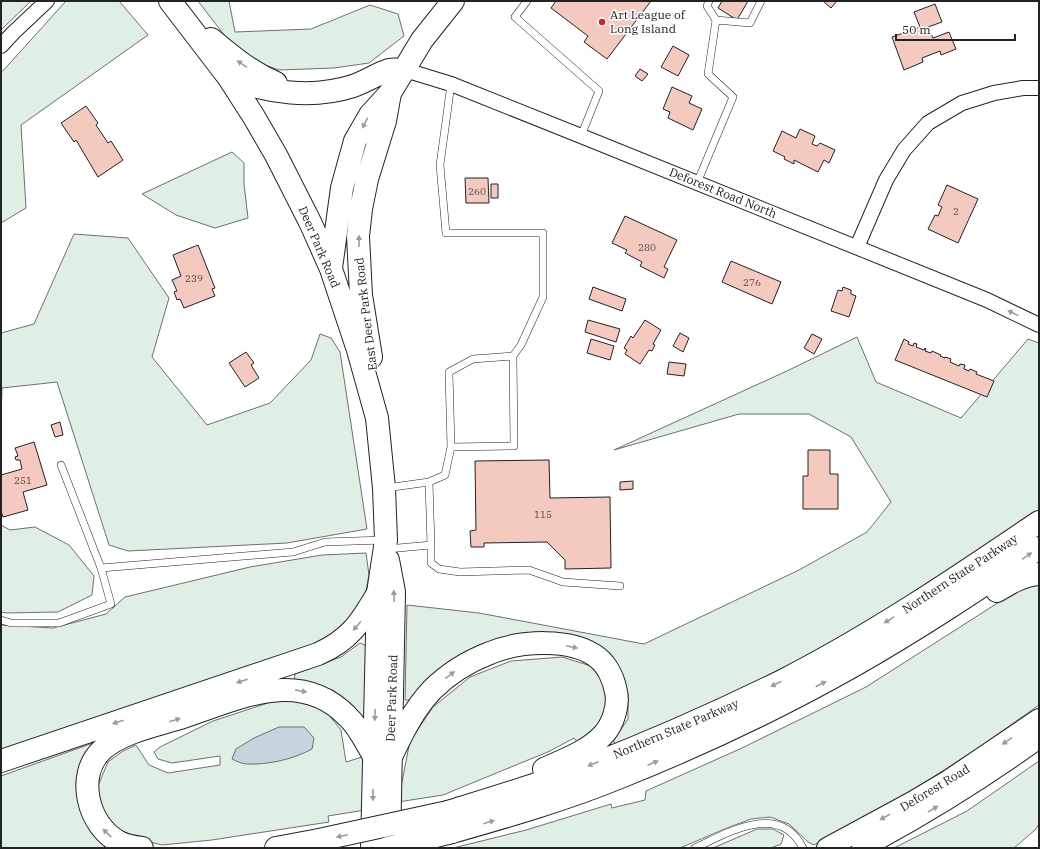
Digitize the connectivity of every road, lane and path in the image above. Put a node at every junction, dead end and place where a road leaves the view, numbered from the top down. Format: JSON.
{"nodes":[{"id":1,"x":47,"y":1,"type":"edge"},
{"id":2,"x":453,"y":1,"type":"edge"},
{"id":3,"x":528,"y":1,"type":"edge"},
{"id":4,"x":709,"y":1,"type":"edge"},
{"id":5,"x":761,"y":1,"type":"edge"},
{"id":6,"x":173,"y":4,"type":"edge"},
{"id":7,"x":716,"y":20,"type":"junction"},
{"id":8,"x":1,"y":46,"type":"edge"},
{"id":9,"x":405,"y":70,"type":"junction"},
{"id":10,"x":229,"y":78,"type":"junction"},
{"id":11,"x":451,"y":84,"type":"junction"},
{"id":12,"x":1039,"y":88,"type":"edge"},
{"id":13,"x":302,"y":93,"type":"junction"},
{"id":14,"x":390,"y":93,"type":"junction"},
{"id":15,"x":581,"y":136,"type":"junction"},
{"id":16,"x":697,"y":183,"type":"junction"},
{"id":17,"x":857,"y":247,"type":"junction"},
{"id":18,"x":331,"y":269,"type":"junction"},
{"id":19,"x":1039,"y":325,"type":"edge"},
{"id":20,"x":513,"y":356,"type":"junction"},
{"id":21,"x":377,"y":418,"type":"junction"},
{"id":22,"x":451,"y":447,"type":"junction"},
{"id":23,"x":61,"y":465,"type":"dead end"},
{"id":24,"x":429,"y":482,"type":"junction"},
{"id":25,"x":384,"y":488,"type":"junction"},
{"id":26,"x":1039,"y":522,"type":"edge"},
{"id":27,"x":386,"y":545,"type":"junction"},
{"id":28,"x":431,"y":545,"type":"junction"},
{"id":29,"x":1039,"y":548,"type":"edge"},
{"id":30,"x":101,"y":568,"type":"junction"},
{"id":31,"x":1039,"y":574,"type":"edge"},
{"id":32,"x":620,"y":586,"type":"dead end"},
{"id":33,"x":378,"y":593,"type":"junction"},
{"id":34,"x":1,"y":620,"type":"edge"},
{"id":35,"x":889,"y":646,"type":"junction"},
{"id":36,"x":1039,"y":719,"type":"edge"},
{"id":37,"x":1039,"y":738,"type":"edge"},
{"id":38,"x":383,"y":756,"type":"junction"},
{"id":39,"x":1,"y":761,"type":"edge"},
{"id":40,"x":450,"y":822,"type":"junction"},
{"id":41,"x":142,"y":848,"type":"edge"},
{"id":42,"x":276,"y":848,"type":"edge"},
{"id":43,"x":372,"y":848,"type":"edge"},
{"id":44,"x":388,"y":848,"type":"edge"},
{"id":45,"x":695,"y":848,"type":"edge"},
{"id":46,"x":803,"y":848,"type":"edge"},
{"id":47,"x":827,"y":848,"type":"edge"},
{"id":48,"x":862,"y":848,"type":"edge"}],
"edges":[{"from":1,"to":8,"type":"street"},
{"from":2,"to":9,"type":"main road","name":"East Deer Park Road"},
{"from":3,"to":15,"type":"lane"},
{"from":4,"to":7,"type":"lane"},
{"from":5,"to":7,"type":"lane"},
{"from":6,"to":10,"type":"main road","name":"Deer Park Road"},
{"from":13,"to":6,"type":"main road","one_way":true},
{"from":7,"to":16,"type":"lane"},
{"from":9,"to":11,"type":"street","name":"Deforest Road North"},
{"from":9,"to":13,"type":"main road"},
{"from":9,"to":14,"type":"main road","name":"East Deer Park Road"},
{"from":10,"to":13,"type":"main road"},
{"from":10,"to":18,"type":"main road","name":"Deer Park Road"},
{"from":11,"to":15,"type":"street","name":"Deforest Road North"},
{"from":11,"to":20,"type":"lane"},
{"from":12,"to":17,"type":"street"},
{"from":14,"to":18,"type":"main road","name":"East Deer Park Road","one_way":true},
{"from":21,"to":14,"type":"main road","name":"East Deer Park Road","one_way":true},
{"from":15,"to":16,"type":"street","name":"Deforest Road North"},
{"from":16,"to":17,"type":"street","name":"Deforest Road North"},
{"from":19,"to":17,"type":"street","name":"Deforest Road North","one_way":true},
{"from":18,"to":21,"type":"main road","name":"Deer Park Road"},
{"from":20,"to":22,"type":"lane"},
{"from":20,"to":22,"type":"lane"},
{"from":21,"to":25,"type":"main road","name":"Deer Park Road"},
{"from":22,"to":24,"type":"lane"},
{"from":23,"to":30,"type":"lane"},
{"from":24,"to":25,"type":"lane"},
{"from":24,"to":28,"type":"lane"},
{"from":25,"to":27,"type":"main road","name":"Deer Park Road"},
{"from":26,"to":40,"type":"main road","name":"Northern State Parkway","one_way":true},
{"from":27,"to":28,"type":"lane"},
{"from":27,"to":30,"type":"lane"},
{"from":27,"to":33,"type":"main road","name":"Deer Park Road"},
{"from":38,"to":27,"type":"main road","name":"Deer Park Road","one_way":true},
{"from":28,"to":32,"type":"lane"},
{"from":35,"to":29,"type":"main road","name":"Northern State Parkway","one_way":true},
{"from":30,"to":34,"type":"lane"},
{"from":31,"to":35,"type":"main road"},
{"from":33,"to":38,"type":"main road","name":"Deer Park Road","one_way":true},
{"from":33,"to":39,"type":"main road","one_way":true},
{"from":40,"to":35,"type":"main road","name":"Northern State Parkway","one_way":true},
{"from":36,"to":47,"type":"street","name":"Deforest Road","one_way":true},
{"from":48,"to":37,"type":"street","name":"Deforest Road","one_way":true},
{"from":38,"to":40,"type":"main road","one_way":true},
{"from":41,"to":38,"type":"main road","one_way":true},
{"from":38,"to":43,"type":"main road","name":"Deer Park Road","one_way":true},
{"from":38,"to":44,"type":"main road","name":"Deer Park Road"},
{"from":40,"to":42,"type":"main road","name":"Northern State Parkway","one_way":true,"bridge":true},
{"from":40,"to":44,"type":"main road","name":"Northern State Parkway","bridge":true},
{"from":45,"to":46,"type":"lane"}]}
